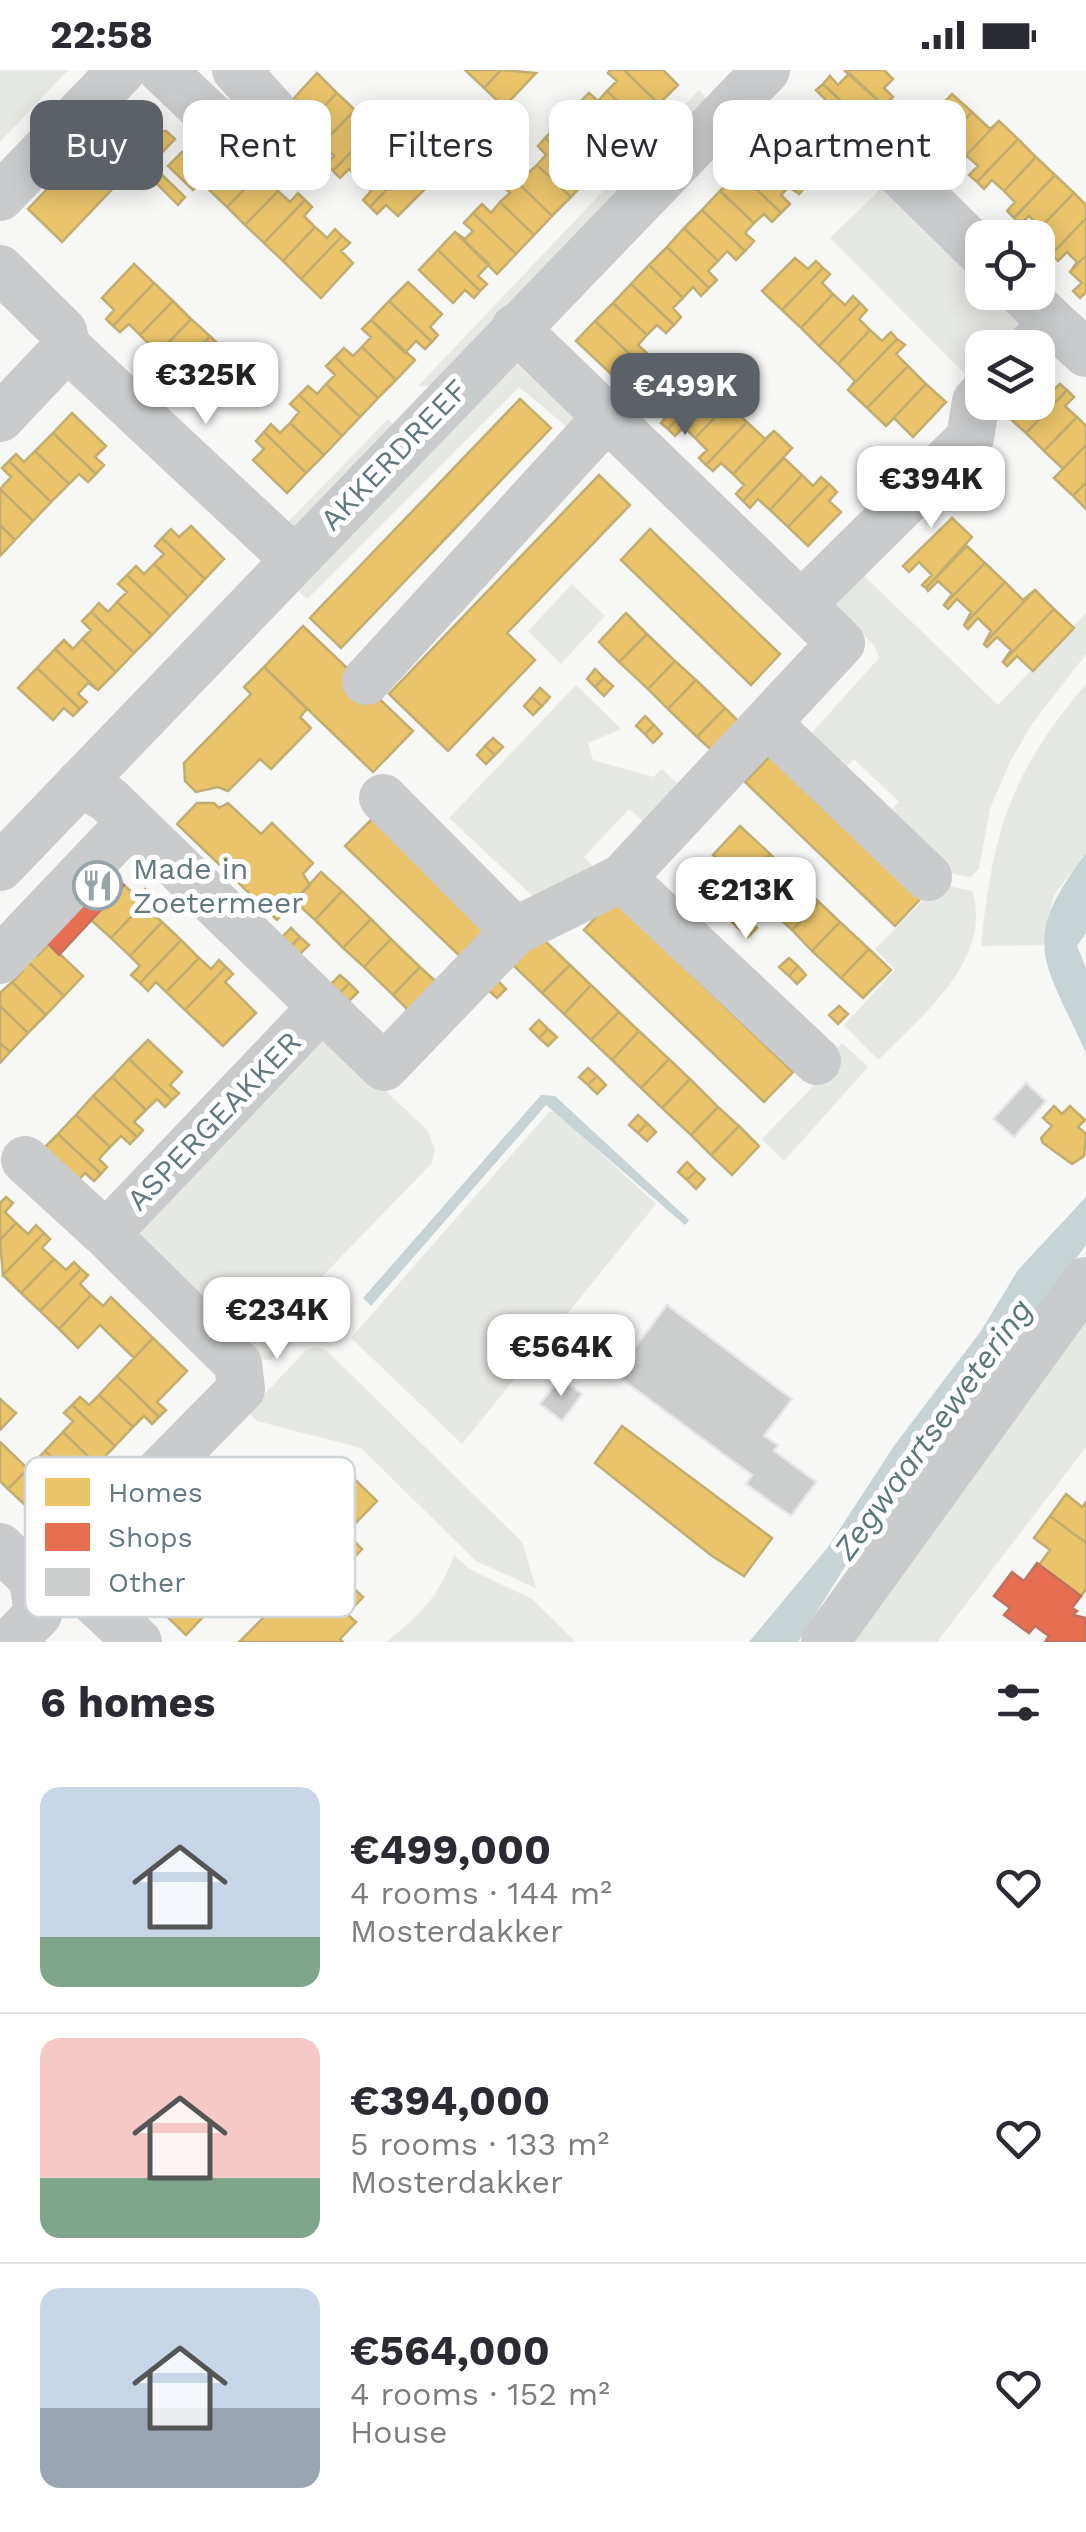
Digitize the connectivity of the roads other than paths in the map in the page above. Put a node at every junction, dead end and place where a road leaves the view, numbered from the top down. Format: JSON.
{"nodes":[{"id":1,"x":122,"y":70,"type":"edge"},
{"id":2,"x":162,"y":70,"type":"edge"},
{"id":3,"x":236,"y":70,"type":"edge"},
{"id":4,"x":745,"y":77,"type":"edge"},
{"id":5,"x":917,"y":190,"type":"edge"},
{"id":6,"x":0,"y":198,"type":"edge"},
{"id":7,"x":965,"y":237,"type":"edge"},
{"id":8,"x":0,"y":269,"type":"edge"},
{"id":9,"x":515,"y":328,"type":"junction"},
{"id":10,"x":68,"y":347,"type":"junction"},
{"id":11,"x":0,"y":418,"type":"edge"},
{"id":12,"x":608,"y":418,"type":"junction"},
{"id":13,"x":973,"y":420,"type":"edge"},
{"id":14,"x":294,"y":559,"type":"junction"},
{"id":15,"x":802,"y":604,"type":"junction"},
{"id":16,"x":366,"y":681,"type":"dead end"},
{"id":17,"x":767,"y":723,"type":"junction"},
{"id":18,"x":58,"y":784,"type":"junction"},
{"id":19,"x":383,"y":798,"type":"dead end"},
{"id":20,"x":131,"y":822,"type":"junction"},
{"id":21,"x":6,"y":837,"type":"edge"},
{"id":22,"x":622,"y":878,"type":"junction"},
{"id":23,"x":928,"y":878,"type":"dead end"},
{"id":24,"x":515,"y":931,"type":"junction"},
{"id":25,"x":0,"y":960,"type":"edge"},
{"id":26,"x":322,"y":1008,"type":"junction"},
{"id":27,"x":817,"y":1062,"type":"dead end"},
{"id":28,"x":26,"y":1160,"type":"dead end"},
{"id":29,"x":106,"y":1234,"type":"junction"},
{"id":30,"x":1086,"y":1281,"type":"edge"},
{"id":31,"x":160,"y":1457,"type":"edge"},
{"id":32,"x":35,"y":1617,"type":"edge"},
{"id":33,"x":103,"y":1617,"type":"edge"},
{"id":34,"x":12,"y":1642,"type":"edge"},
{"id":35,"x":138,"y":1642,"type":"edge"},
{"id":36,"x":825,"y":1642,"type":"edge"}],
"edges":[{"from":1,"to":6,"type":"street"},
{"from":2,"to":3,"type":"street"},
{"from":4,"to":9,"type":"street","name":"AKKERDREEF"},
{"from":5,"to":7,"type":"street"},
{"from":8,"to":10,"type":"street"},
{"from":9,"to":12,"type":"street"},
{"from":9,"to":14,"type":"street","name":"AKKERDREEF"},
{"from":10,"to":11,"type":"street"},
{"from":10,"to":14,"type":"street"},
{"from":12,"to":15,"type":"street"},
{"from":12,"to":16,"type":"street"},
{"from":13,"to":15,"type":"street"},
{"from":14,"to":18,"type":"street","name":"AKKERDREEF"},
{"from":15,"to":17,"type":"street"},
{"from":17,"to":22,"type":"street"},
{"from":17,"to":23,"type":"street"},
{"from":18,"to":20,"type":"street"},
{"from":18,"to":21,"type":"street","name":"AKKERDREEF"},
{"from":19,"to":24,"type":"street"},
{"from":20,"to":25,"type":"street"},
{"from":20,"to":26,"type":"street"},
{"from":22,"to":24,"type":"street"},
{"from":22,"to":27,"type":"street"},
{"from":24,"to":26,"type":"street"},
{"from":26,"to":29,"type":"street","name":"ASPERGEAKKER"},
{"from":28,"to":29,"type":"street","name":"ASPERGEAKKER"},
{"from":29,"to":31,"type":"street","name":"ASPERGEAKKER"},
{"from":30,"to":36,"type":"street"},
{"from":32,"to":34,"type":"street"},
{"from":33,"to":35,"type":"street"}]}
